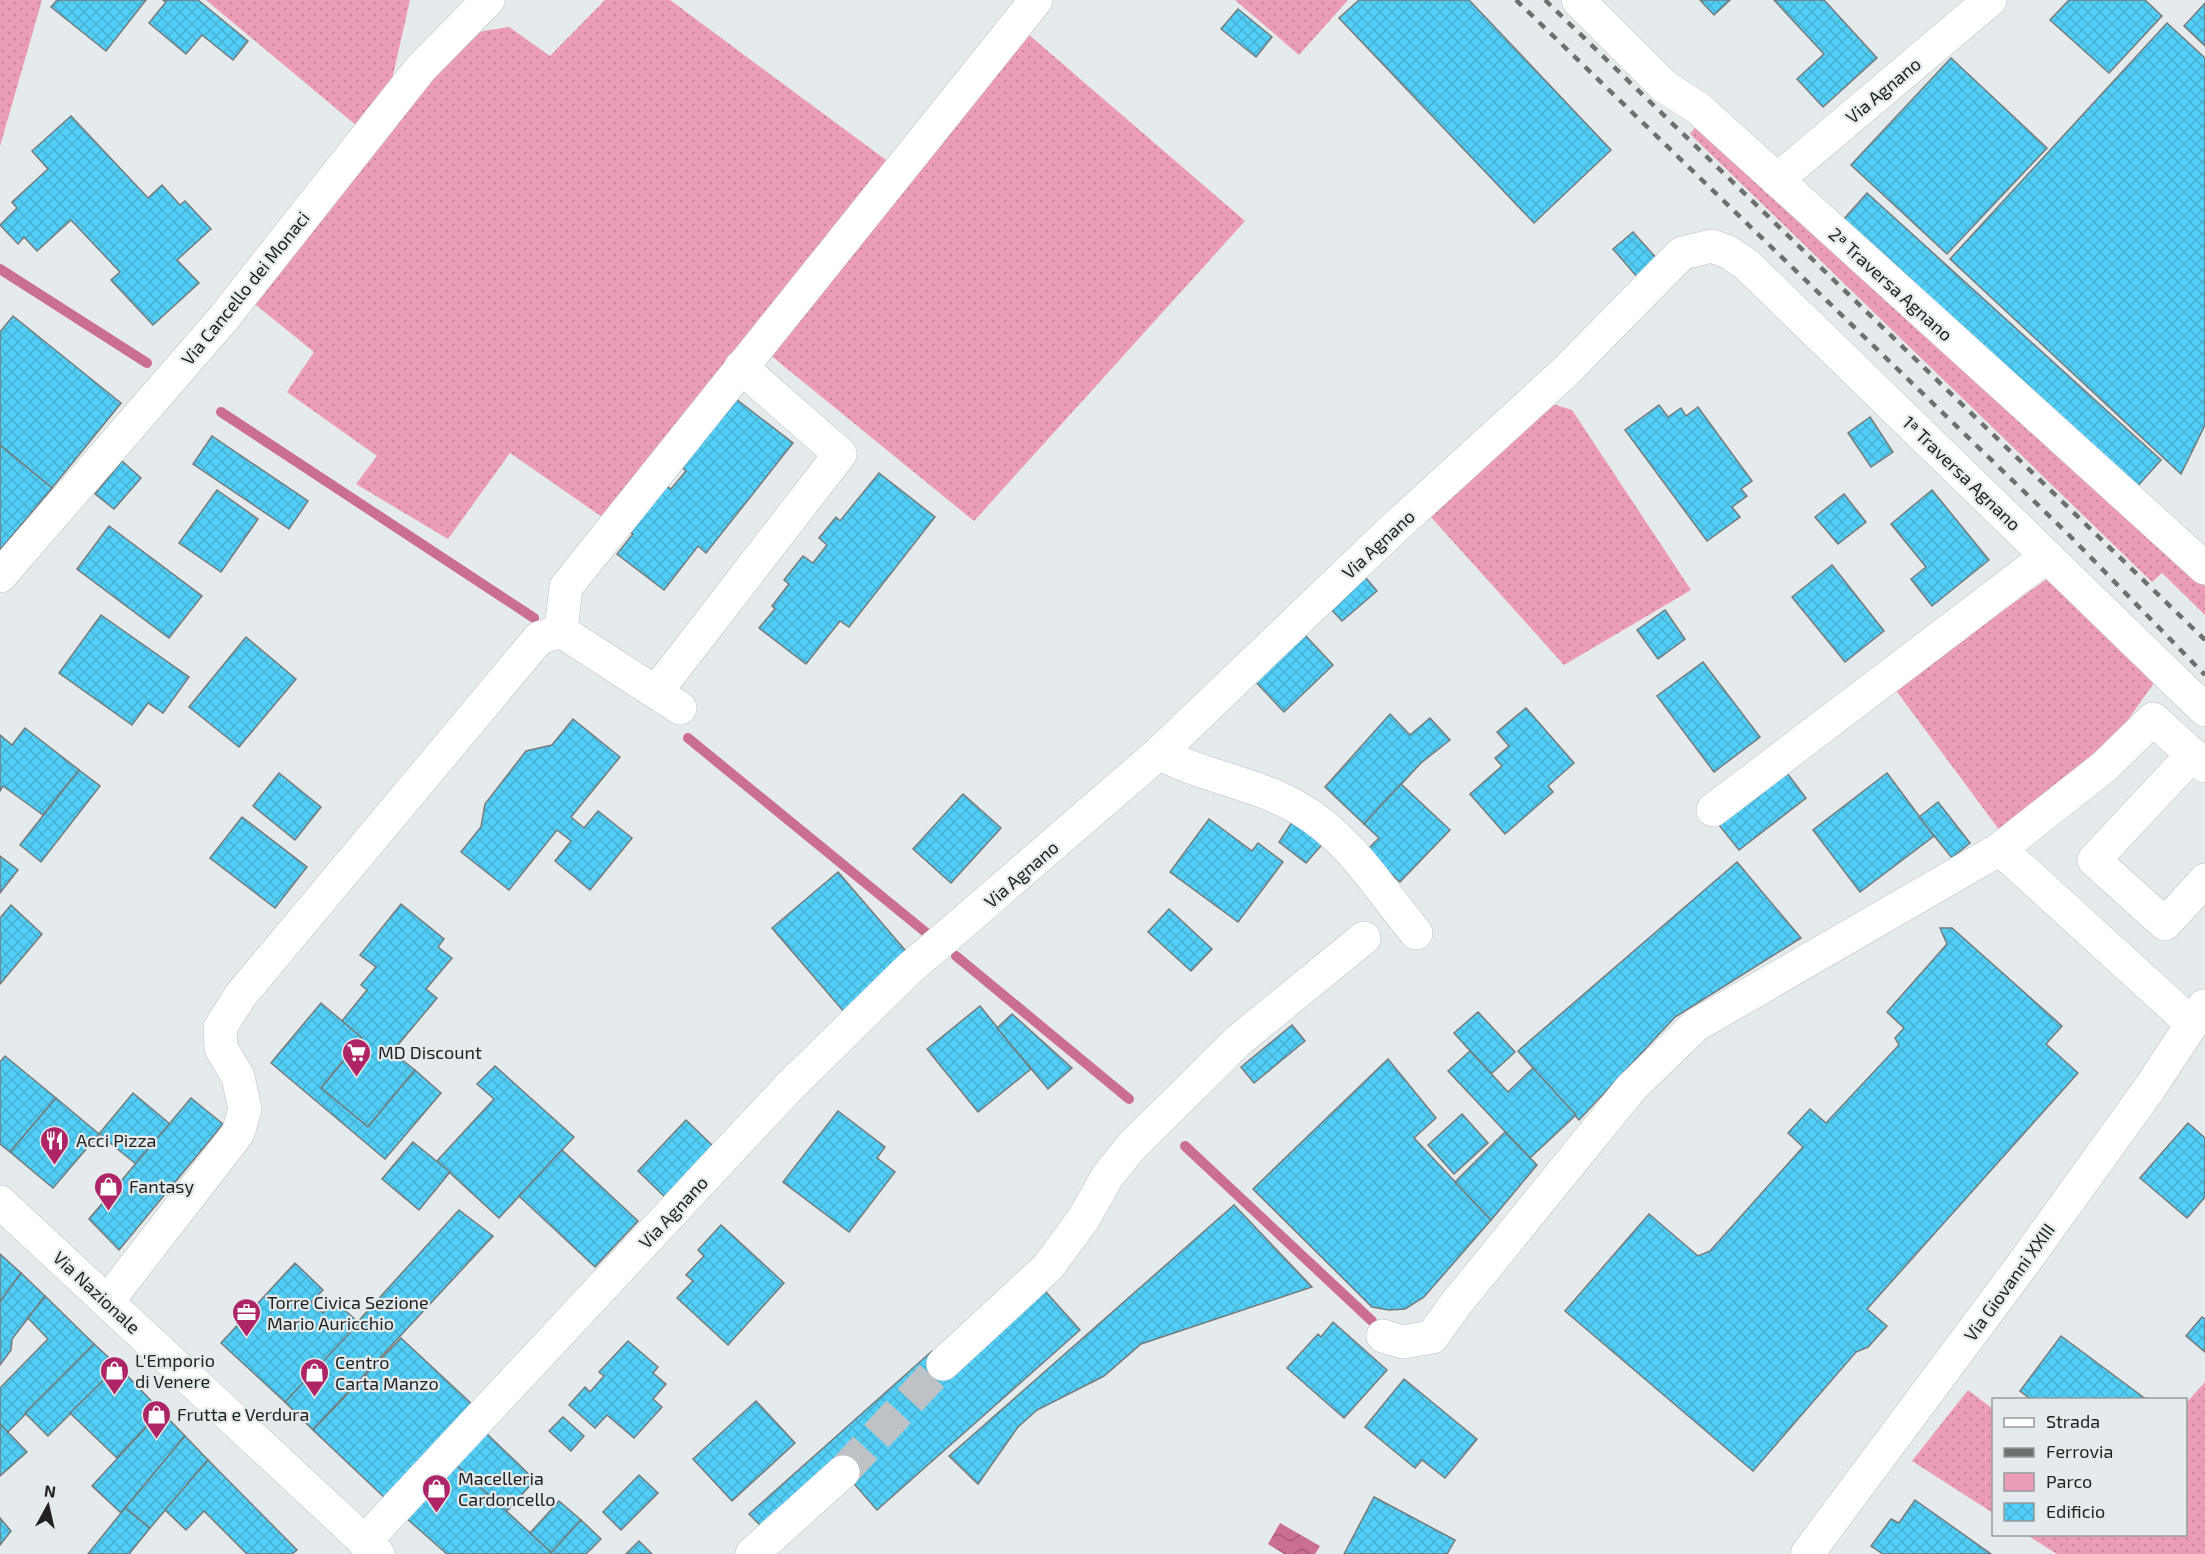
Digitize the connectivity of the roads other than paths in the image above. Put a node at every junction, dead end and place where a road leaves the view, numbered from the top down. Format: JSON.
{"nodes":[{"id":1,"x":488,"y":0,"type":"edge"},
{"id":2,"x":1036,"y":0,"type":"edge"},
{"id":3,"x":1578,"y":0,"type":"edge"},
{"id":4,"x":1990,"y":0,"type":"edge"},
{"id":5,"x":1777,"y":180,"type":"junction"},
{"id":6,"x":1712,"y":246,"type":"joint"},
{"id":7,"x":741,"y":367,"type":"junction"},
{"id":8,"x":2047,"y":556,"type":"junction"},
{"id":9,"x":2205,"y":568,"type":"edge"},
{"id":10,"x":0,"y":576,"type":"edge"},
{"id":11,"x":561,"y":631,"type":"junction"},
{"id":12,"x":2205,"y":710,"type":"edge"},
{"id":13,"x":1158,"y":753,"type":"junction"},
{"id":14,"x":2199,"y":761,"type":"edge"},
{"id":15,"x":1713,"y":810,"type":"dead end"},
{"id":16,"x":2000,"y":849,"type":"junction"},
{"id":17,"x":2205,"y":880,"type":"edge"},
{"id":18,"x":1416,"y":933,"type":"dead end"},
{"id":19,"x":1364,"y":938,"type":"dead end"},
{"id":20,"x":2199,"y":1014,"type":"edge"},
{"id":21,"x":0,"y":1202,"type":"edge"},
{"id":22,"x":107,"y":1302,"type":"junction"},
{"id":23,"x":1383,"y":1336,"type":"dead end"},
{"id":24,"x":943,"y":1364,"type":"tunnel mouth"},
{"id":25,"x":843,"y":1472,"type":"tunnel mouth"},
{"id":26,"x":371,"y":1548,"type":"edge"},
{"id":27,"x":752,"y":1554,"type":"edge"},
{"id":28,"x":1807,"y":1554,"type":"edge"}],
"edges":[{"from":1,"to":10,"type":"street","name":"Via Cancello dei Monaci"},
{"from":2,"to":7,"type":"street"},
{"from":3,"to":5,"type":"street","name":"2ª Traversa Agnano"},
{"from":4,"to":5,"type":"street","name":"Via Agnano"},
{"from":5,"to":9,"type":"street","name":"2ª Traversa Agnano"},
{"from":6,"to":8,"type":"street","name":"1ª Traversa Agnano"},
{"from":6,"to":13,"type":"street","name":"Via Agnano"},
{"from":7,"to":11,"type":"street"},
{"from":7,"to":11,"type":"street"},
{"from":8,"to":12,"type":"street","name":"1ª Traversa Agnano"},
{"from":8,"to":15,"type":"street"},
{"from":11,"to":22,"type":"street"},
{"from":13,"to":18,"type":"street"},
{"from":13,"to":26,"type":"street","name":"Via Agnano"},
{"from":14,"to":16,"type":"street"},
{"from":14,"to":17,"type":"street"},
{"from":16,"to":20,"type":"street"},
{"from":16,"to":23,"type":"street"},
{"from":19,"to":24,"type":"street"},
{"from":20,"to":28,"type":"street","name":"Via Giovanni XXIII"},
{"from":21,"to":22,"type":"street","name":"Via Nazionale"},
{"from":22,"to":26,"type":"street","name":"Via Nazionale"},
{"from":25,"to":27,"type":"street"}]}
